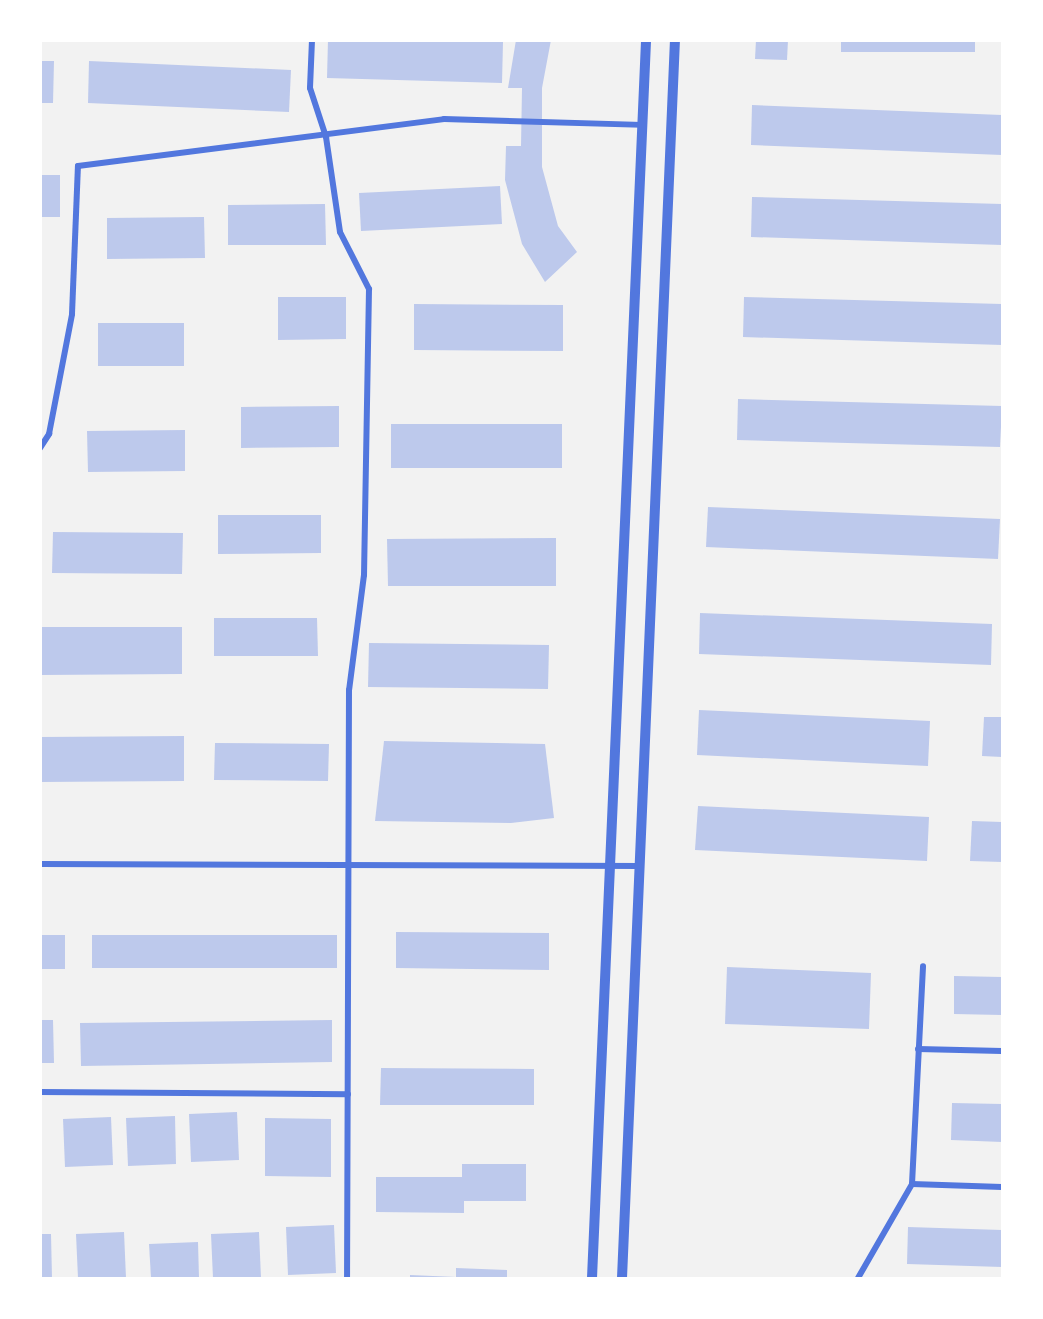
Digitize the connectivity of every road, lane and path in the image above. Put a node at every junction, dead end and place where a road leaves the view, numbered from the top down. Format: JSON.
{"nodes":[{"id":1,"x":312,"y":40,"type":"edge"},
{"id":2,"x":646,"y":40,"type":"edge"},
{"id":3,"x":675,"y":40,"type":"edge"},
{"id":4,"x":642,"y":125,"type":"junction"},
{"id":5,"x":325,"y":135,"type":"junction"},
{"id":6,"x":40,"y":448,"type":"edge"},
{"id":7,"x":40,"y":864,"type":"edge"},
{"id":8,"x":350,"y":865,"type":"junction"},
{"id":9,"x":610,"y":866,"type":"junction"},
{"id":10,"x":642,"y":866,"type":"junction"},
{"id":11,"x":922,"y":966,"type":"dead end"},
{"id":12,"x":918,"y":1049,"type":"junction"},
{"id":13,"x":1002,"y":1051,"type":"edge"},
{"id":14,"x":40,"y":1092,"type":"edge"},
{"id":15,"x":348,"y":1094,"type":"junction"},
{"id":16,"x":912,"y":1184,"type":"junction"},
{"id":17,"x":1002,"y":1187,"type":"edge"},
{"id":18,"x":347,"y":1278,"type":"edge"},
{"id":19,"x":592,"y":1278,"type":"edge"},
{"id":20,"x":622,"y":1278,"type":"edge"},
{"id":21,"x":858,"y":1278,"type":"edge"}],
"edges":[{"from":1,"to":5,"type":"street"},
{"from":2,"to":4,"type":"street"},
{"from":3,"to":10,"type":"street"},
{"from":4,"to":5,"type":"street"},
{"from":4,"to":9,"type":"street"},
{"from":5,"to":6,"type":"street"},
{"from":5,"to":8,"type":"street"},
{"from":7,"to":8,"type":"street"},
{"from":8,"to":9,"type":"street"},
{"from":8,"to":15,"type":"street"},
{"from":9,"to":10,"type":"street"},
{"from":9,"to":19,"type":"street"},
{"from":10,"to":20,"type":"street"},
{"from":11,"to":12,"type":"street"},
{"from":12,"to":13,"type":"street"},
{"from":12,"to":16,"type":"street"},
{"from":14,"to":15,"type":"street"},
{"from":15,"to":18,"type":"street"},
{"from":16,"to":17,"type":"street"},
{"from":16,"to":21,"type":"street"}]}
